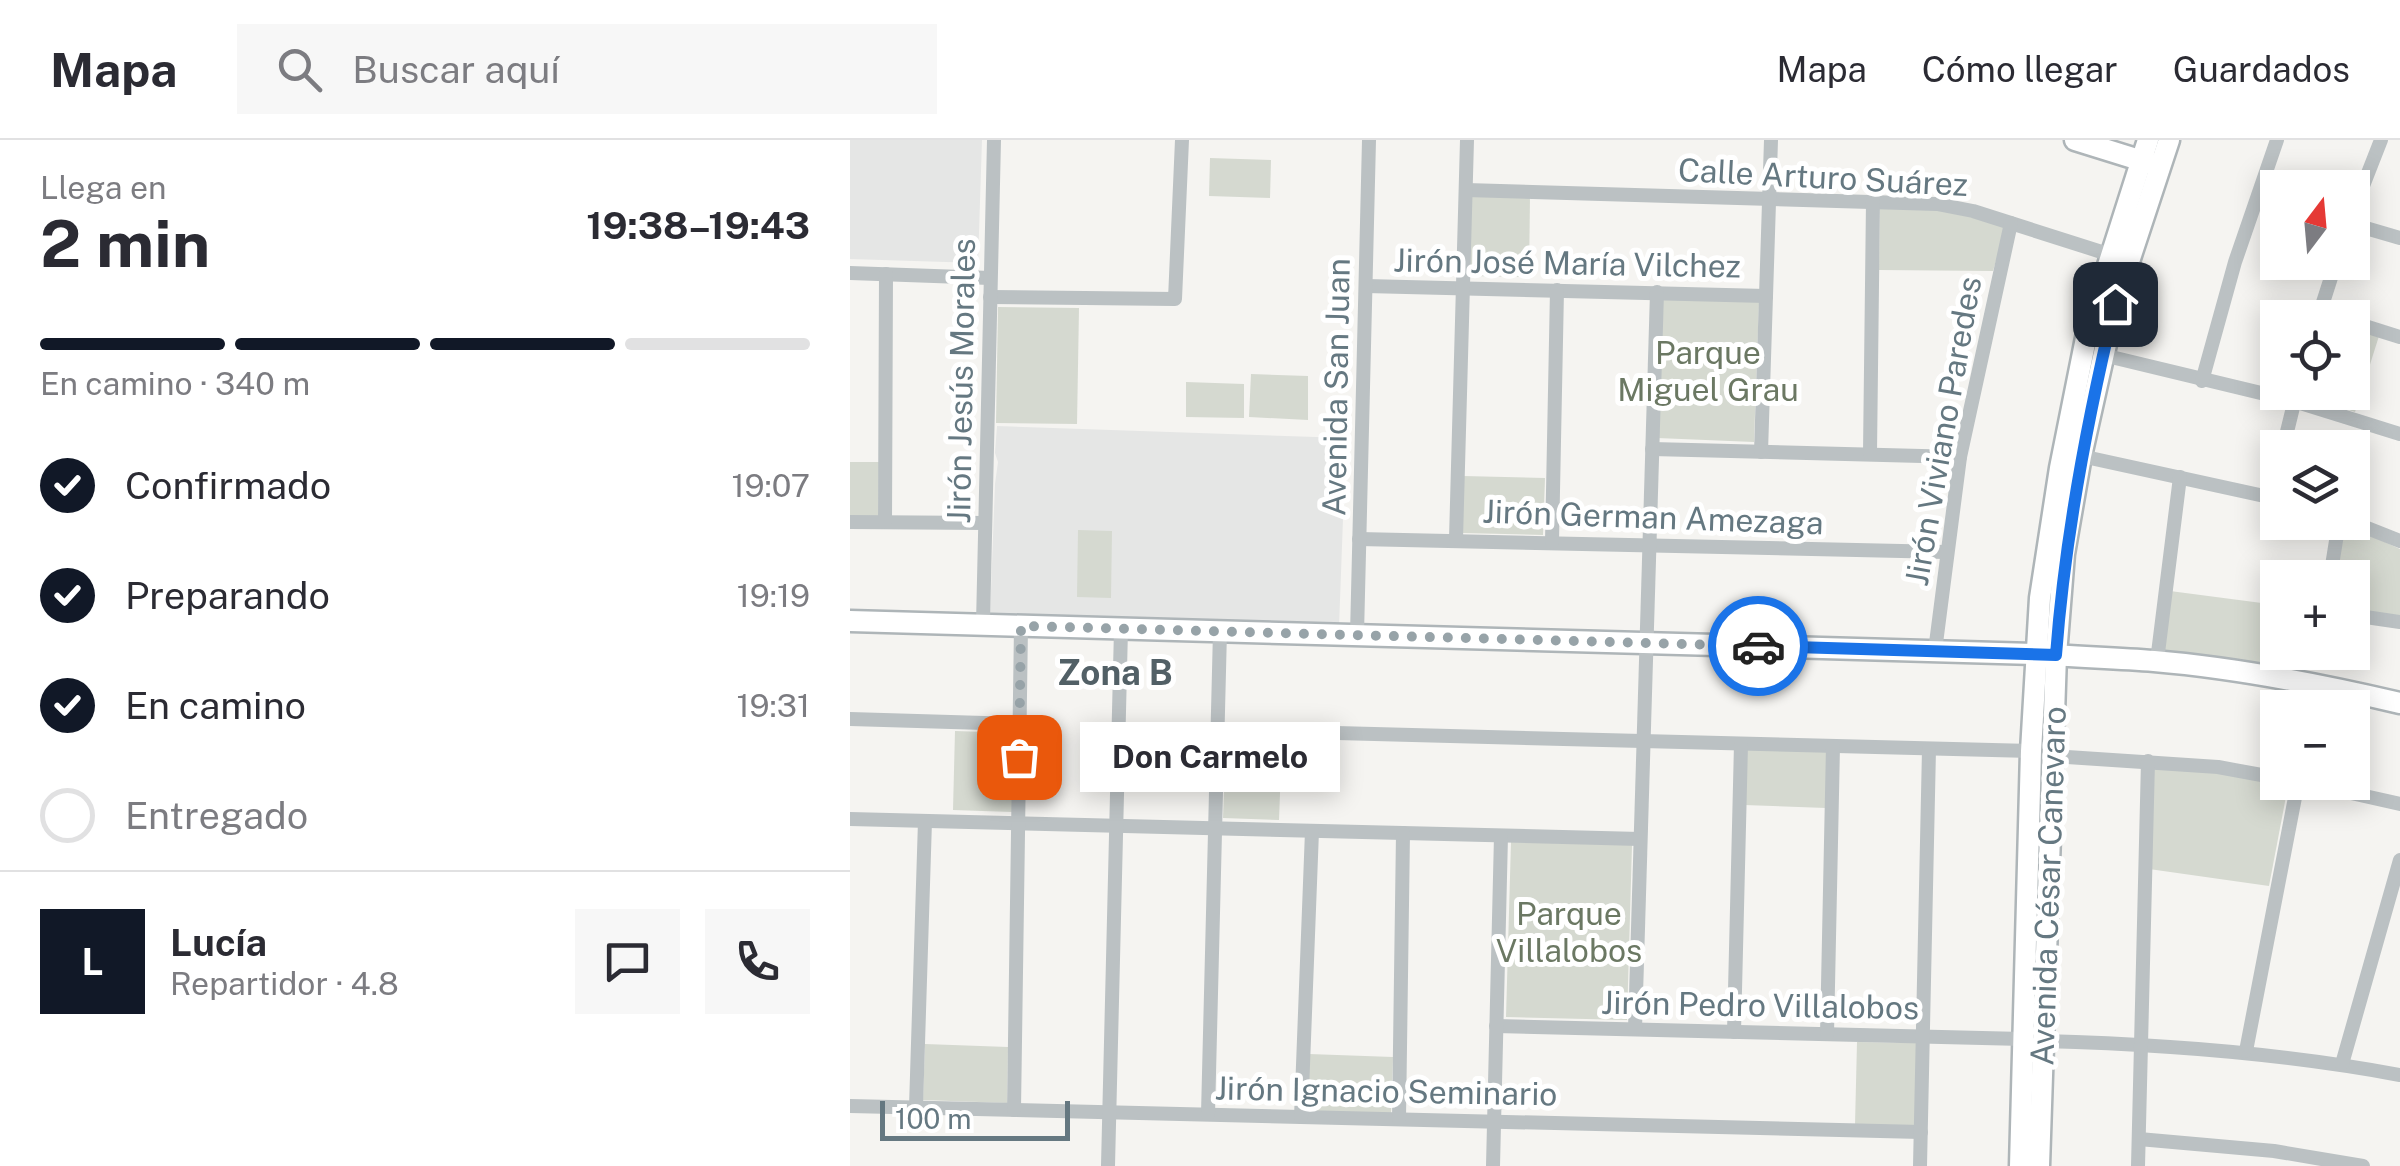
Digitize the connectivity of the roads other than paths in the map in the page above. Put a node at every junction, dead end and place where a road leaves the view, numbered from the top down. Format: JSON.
{"nodes":[{"id":1,"x":994,"y":140,"type":"edge"},
{"id":2,"x":1182,"y":140,"type":"edge"},
{"id":3,"x":1369,"y":140,"type":"edge"},
{"id":4,"x":1467,"y":140,"type":"edge"},
{"id":5,"x":1771,"y":140,"type":"edge"},
{"id":6,"x":2075,"y":140,"type":"edge"},
{"id":7,"x":2277,"y":140,"type":"edge"},
{"id":8,"x":2381,"y":140,"type":"edge"},
{"id":9,"x":2153,"y":148,"type":"edge"},
{"id":10,"x":2369,"y":170,"type":"edge"},
{"id":11,"x":1466,"y":190,"type":"junction"},
{"id":12,"x":1770,"y":198,"type":"junction"},
{"id":13,"x":1874,"y":201,"type":"junction"},
{"id":14,"x":2011,"y":223,"type":"junction"},
{"id":15,"x":2370,"y":229,"type":"edge"},
{"id":16,"x":2400,"y":238,"type":"edge"},
{"id":17,"x":2110,"y":255,"type":"junction"},
{"id":18,"x":850,"y":273,"type":"edge"},
{"id":19,"x":886,"y":274,"type":"junction"},
{"id":20,"x":990,"y":278,"type":"junction"},
{"id":21,"x":1366,"y":286,"type":"junction"},
{"id":22,"x":1463,"y":288,"type":"junction"},
{"id":23,"x":1557,"y":290,"type":"junction"},
{"id":24,"x":1657,"y":292,"type":"junction"},
{"id":25,"x":1766,"y":296,"type":"junction"},
{"id":26,"x":990,"y":297,"type":"junction"},
{"id":27,"x":2370,"y":327,"type":"edge"},
{"id":28,"x":2400,"y":336,"type":"edge"},
{"id":29,"x":2103,"y":355,"type":"junction"},
{"id":30,"x":2202,"y":381,"type":"junction"},
{"id":31,"x":2260,"y":391,"type":"edge"},
{"id":32,"x":2332,"y":410,"type":"edge"},
{"id":33,"x":2400,"y":434,"type":"edge"},
{"id":34,"x":1652,"y":450,"type":"junction"},
{"id":35,"x":1762,"y":452,"type":"junction"},
{"id":36,"x":1870,"y":453,"type":"junction"},
{"id":37,"x":2081,"y":456,"type":"junction"},
{"id":38,"x":1960,"y":457,"type":"junction"},
{"id":39,"x":2180,"y":477,"type":"junction"},
{"id":40,"x":2260,"y":495,"type":"edge"},
{"id":41,"x":850,"y":522,"type":"edge"},
{"id":42,"x":885,"y":522,"type":"junction"},
{"id":43,"x":985,"y":523,"type":"junction"},
{"id":44,"x":2370,"y":529,"type":"edge"},
{"id":45,"x":1360,"y":538,"type":"junction"},
{"id":46,"x":1456,"y":539,"type":"junction"},
{"id":47,"x":2400,"y":541,"type":"edge"},
{"id":48,"x":1552,"y":542,"type":"junction"},
{"id":49,"x":1648,"y":546,"type":"junction"},
{"id":50,"x":1946,"y":552,"type":"junction"},
{"id":51,"x":2370,"y":618,"type":"edge"},
{"id":52,"x":850,"y":621,"type":"edge"},
{"id":53,"x":2400,"y":622,"type":"edge"},
{"id":54,"x":982,"y":624,"type":"junction"},
{"id":55,"x":1021,"y":626,"type":"junction"},
{"id":56,"x":1121,"y":629,"type":"junction"},
{"id":57,"x":1220,"y":631,"type":"junction"},
{"id":58,"x":1357,"y":634,"type":"junction"},
{"id":59,"x":1645,"y":642,"type":"junction"},
{"id":60,"x":1934,"y":651,"type":"junction"},
{"id":61,"x":2046,"y":654,"type":"junction"},
{"id":62,"x":2156,"y":661,"type":"junction"},
{"id":63,"x":2400,"y":704,"type":"edge"},
{"id":64,"x":850,"y":719,"type":"edge"},
{"id":65,"x":1020,"y":724,"type":"junction"},
{"id":66,"x":1219,"y":730,"type":"junction"},
{"id":67,"x":1643,"y":741,"type":"junction"},
{"id":68,"x":1741,"y":744,"type":"junction"},
{"id":69,"x":1833,"y":746,"type":"junction"},
{"id":70,"x":1929,"y":749,"type":"junction"},
{"id":71,"x":2042,"y":754,"type":"junction"},
{"id":72,"x":2148,"y":762,"type":"junction"},
{"id":73,"x":2260,"y":775,"type":"edge"},
{"id":74,"x":2370,"y":797,"type":"edge"},
{"id":75,"x":2296,"y":800,"type":"edge"},
{"id":76,"x":2400,"y":804,"type":"edge"},
{"id":77,"x":850,"y":819,"type":"edge"},
{"id":78,"x":925,"y":821,"type":"junction"},
{"id":79,"x":1018,"y":823,"type":"junction"},
{"id":80,"x":1116,"y":826,"type":"junction"},
{"id":81,"x":1216,"y":828,"type":"junction"},
{"id":82,"x":1312,"y":830,"type":"junction"},
{"id":83,"x":1402,"y":833,"type":"junction"},
{"id":84,"x":1501,"y":836,"type":"junction"},
{"id":85,"x":1640,"y":839,"type":"junction"},
{"id":86,"x":2400,"y":860,"type":"edge"},
{"id":87,"x":1496,"y":1026,"type":"junction"},
{"id":88,"x":1635,"y":1029,"type":"junction"},
{"id":89,"x":1734,"y":1032,"type":"junction"},
{"id":90,"x":1826,"y":1034,"type":"junction"},
{"id":91,"x":1924,"y":1036,"type":"junction"},
{"id":92,"x":2033,"y":1040,"type":"junction"},
{"id":93,"x":2140,"y":1043,"type":"junction"},
{"id":94,"x":2246,"y":1051,"type":"junction"},
{"id":95,"x":2342,"y":1064,"type":"junction"},
{"id":96,"x":2400,"y":1075,"type":"edge"},
{"id":97,"x":850,"y":1106,"type":"edge"},
{"id":98,"x":916,"y":1107,"type":"junction"},
{"id":99,"x":1014,"y":1110,"type":"junction"},
{"id":100,"x":1109,"y":1112,"type":"junction"},
{"id":101,"x":1208,"y":1114,"type":"junction"},
{"id":102,"x":1301,"y":1116,"type":"junction"},
{"id":103,"x":1399,"y":1119,"type":"junction"},
{"id":104,"x":1494,"y":1122,"type":"junction"},
{"id":105,"x":1921,"y":1132,"type":"junction"},
{"id":106,"x":2138,"y":1138,"type":"junction"},
{"id":107,"x":1108,"y":1166,"type":"edge"},
{"id":108,"x":1493,"y":1166,"type":"edge"},
{"id":109,"x":1920,"y":1166,"type":"edge"},
{"id":110,"x":2020,"y":1166,"type":"edge"},
{"id":111,"x":2039,"y":1166,"type":"edge"},
{"id":112,"x":2138,"y":1166,"type":"edge"},
{"id":113,"x":2363,"y":1166,"type":"edge"}],
"edges":[{"from":1,"to":20,"type":"street","name":"Jirón Jesús Morales"},
{"from":2,"to":26,"type":"street"},
{"from":3,"to":21,"type":"street","name":"Avenida San Juan"},
{"from":4,"to":11,"type":"street"},
{"from":5,"to":12,"type":"street"},
{"from":6,"to":9,"type":"main road"},
{"from":7,"to":30,"type":"street"},
{"from":8,"to":10,"type":"street"},
{"from":9,"to":17,"type":"main road","name":"Avenida César Canevaro"},
{"from":9,"to":29,"type":"main road","name":"Avenida César Canevaro"},
{"from":11,"to":12,"type":"street","name":"Calle Arturo Suárez"},
{"from":11,"to":22,"type":"street"},
{"from":12,"to":13,"type":"street","name":"Calle Arturo Suárez"},
{"from":12,"to":25,"type":"street"},
{"from":13,"to":14,"type":"street","name":"Calle Arturo Suárez"},
{"from":13,"to":36,"type":"street"},
{"from":14,"to":17,"type":"street","name":"Calle Arturo Suárez"},
{"from":14,"to":38,"type":"street","name":"Jirón Viviano Paredes"},
{"from":15,"to":16,"type":"street"},
{"from":17,"to":61,"type":"main road","name":"Avenida César Canevaro"},
{"from":18,"to":19,"type":"street"},
{"from":19,"to":20,"type":"street"},
{"from":19,"to":42,"type":"street"},
{"from":20,"to":26,"type":"street","name":"Jirón Jesús Morales"},
{"from":21,"to":22,"type":"street","name":"Jirón José María Vilchez"},
{"from":21,"to":45,"type":"street","name":"Avenida San Juan"},
{"from":22,"to":23,"type":"street","name":"Jirón José María Vilchez"},
{"from":22,"to":46,"type":"street"},
{"from":23,"to":24,"type":"street","name":"Jirón José María Vilchez"},
{"from":23,"to":48,"type":"street"},
{"from":24,"to":25,"type":"street","name":"Jirón José María Vilchez"},
{"from":24,"to":34,"type":"street"},
{"from":25,"to":35,"type":"street"},
{"from":26,"to":43,"type":"street","name":"Jirón Jesús Morales"},
{"from":27,"to":28,"type":"street"},
{"from":29,"to":30,"type":"street"},
{"from":29,"to":37,"type":"main road","name":"Avenida César Canevaro"},
{"from":30,"to":31,"type":"street"},
{"from":32,"to":33,"type":"street"},
{"from":34,"to":35,"type":"street"},
{"from":34,"to":49,"type":"street"},
{"from":35,"to":36,"type":"street"},
{"from":36,"to":38,"type":"street"},
{"from":37,"to":39,"type":"street"},
{"from":37,"to":61,"type":"main road","name":"Avenida César Canevaro"},
{"from":38,"to":50,"type":"street","name":"Jirón Viviano Paredes"},
{"from":39,"to":40,"type":"street"},
{"from":39,"to":62,"type":"street"},
{"from":41,"to":42,"type":"street"},
{"from":42,"to":43,"type":"street"},
{"from":43,"to":54,"type":"street","name":"Jirón Jesús Morales"},
{"from":44,"to":47,"type":"street"},
{"from":45,"to":46,"type":"street","name":"Jirón German Amezaga"},
{"from":45,"to":58,"type":"street","name":"Avenida San Juan"},
{"from":46,"to":48,"type":"street","name":"Jirón German Amezaga"},
{"from":48,"to":49,"type":"street","name":"Jirón German Amezaga"},
{"from":49,"to":50,"type":"street","name":"Jirón German Amezaga"},
{"from":49,"to":59,"type":"street"},
{"from":50,"to":60,"type":"street","name":"Jirón Viviano Paredes"},
{"from":51,"to":53,"type":"street"},
{"from":52,"to":54,"type":"main road"},
{"from":54,"to":55,"type":"main road"},
{"from":55,"to":56,"type":"main road"},
{"from":55,"to":65,"type":"street"},
{"from":56,"to":57,"type":"main road"},
{"from":56,"to":80,"type":"street"},
{"from":57,"to":58,"type":"main road"},
{"from":57,"to":66,"type":"street"},
{"from":58,"to":59,"type":"main road"},
{"from":59,"to":60,"type":"main road"},
{"from":59,"to":67,"type":"street"},
{"from":60,"to":61,"type":"main road"},
{"from":61,"to":62,"type":"main road"},
{"from":61,"to":71,"type":"main road","name":"Avenida César Canevaro"},
{"from":62,"to":63,"type":"main road"},
{"from":64,"to":65,"type":"street"},
{"from":65,"to":79,"type":"street"},
{"from":66,"to":67,"type":"street"},
{"from":66,"to":81,"type":"street"},
{"from":67,"to":68,"type":"street"},
{"from":67,"to":85,"type":"street"},
{"from":68,"to":69,"type":"street"},
{"from":68,"to":89,"type":"street"},
{"from":69,"to":70,"type":"street"},
{"from":69,"to":90,"type":"street"},
{"from":70,"to":71,"type":"street"},
{"from":70,"to":91,"type":"street"},
{"from":71,"to":72,"type":"street"},
{"from":71,"to":92,"type":"main road","name":"Avenida César Canevaro"},
{"from":72,"to":73,"type":"street"},
{"from":72,"to":93,"type":"street"},
{"from":74,"to":76,"type":"street"},
{"from":75,"to":94,"type":"street"},
{"from":77,"to":78,"type":"street"},
{"from":78,"to":79,"type":"street"},
{"from":78,"to":98,"type":"street"},
{"from":79,"to":80,"type":"street"},
{"from":79,"to":99,"type":"street"},
{"from":80,"to":81,"type":"street"},
{"from":80,"to":100,"type":"street"},
{"from":81,"to":82,"type":"street"},
{"from":81,"to":101,"type":"street"},
{"from":82,"to":83,"type":"street"},
{"from":82,"to":102,"type":"street"},
{"from":83,"to":84,"type":"street"},
{"from":83,"to":103,"type":"street"},
{"from":84,"to":85,"type":"street"},
{"from":84,"to":87,"type":"street"},
{"from":85,"to":88,"type":"street"},
{"from":86,"to":95,"type":"street"},
{"from":87,"to":88,"type":"street","name":"Jirón Pedro Villalobos"},
{"from":87,"to":104,"type":"street"},
{"from":88,"to":89,"type":"street","name":"Jirón Pedro Villalobos"},
{"from":89,"to":90,"type":"street","name":"Jirón Pedro Villalobos"},
{"from":90,"to":91,"type":"street","name":"Jirón Pedro Villalobos"},
{"from":91,"to":92,"type":"street","name":"Jirón Pedro Villalobos"},
{"from":91,"to":105,"type":"street"},
{"from":92,"to":93,"type":"street","name":"Jirón Pedro Villalobos"},
{"from":92,"to":110,"type":"main road","name":"Avenida César Canevaro"},
{"from":92,"to":111,"type":"main road","name":"Avenida César Canevaro"},
{"from":93,"to":94,"type":"street","name":"Jirón Pedro Villalobos"},
{"from":93,"to":106,"type":"street"},
{"from":94,"to":95,"type":"street","name":"Jirón Pedro Villalobos"},
{"from":95,"to":96,"type":"street","name":"Jirón Pedro Villalobos"},
{"from":97,"to":98,"type":"street","name":"Jirón Ignacio Seminario"},
{"from":98,"to":99,"type":"street","name":"Jirón Ignacio Seminario"},
{"from":99,"to":100,"type":"street","name":"Jirón Ignacio Seminario"},
{"from":100,"to":101,"type":"street","name":"Jirón Ignacio Seminario"},
{"from":100,"to":107,"type":"street"},
{"from":101,"to":102,"type":"street","name":"Jirón Ignacio Seminario"},
{"from":102,"to":103,"type":"street","name":"Jirón Ignacio Seminario"},
{"from":103,"to":104,"type":"street","name":"Jirón Ignacio Seminario"},
{"from":104,"to":105,"type":"street","name":"Jirón Ignacio Seminario"},
{"from":104,"to":108,"type":"street"},
{"from":105,"to":109,"type":"street"},
{"from":106,"to":112,"type":"street"},
{"from":106,"to":113,"type":"street"}]}
